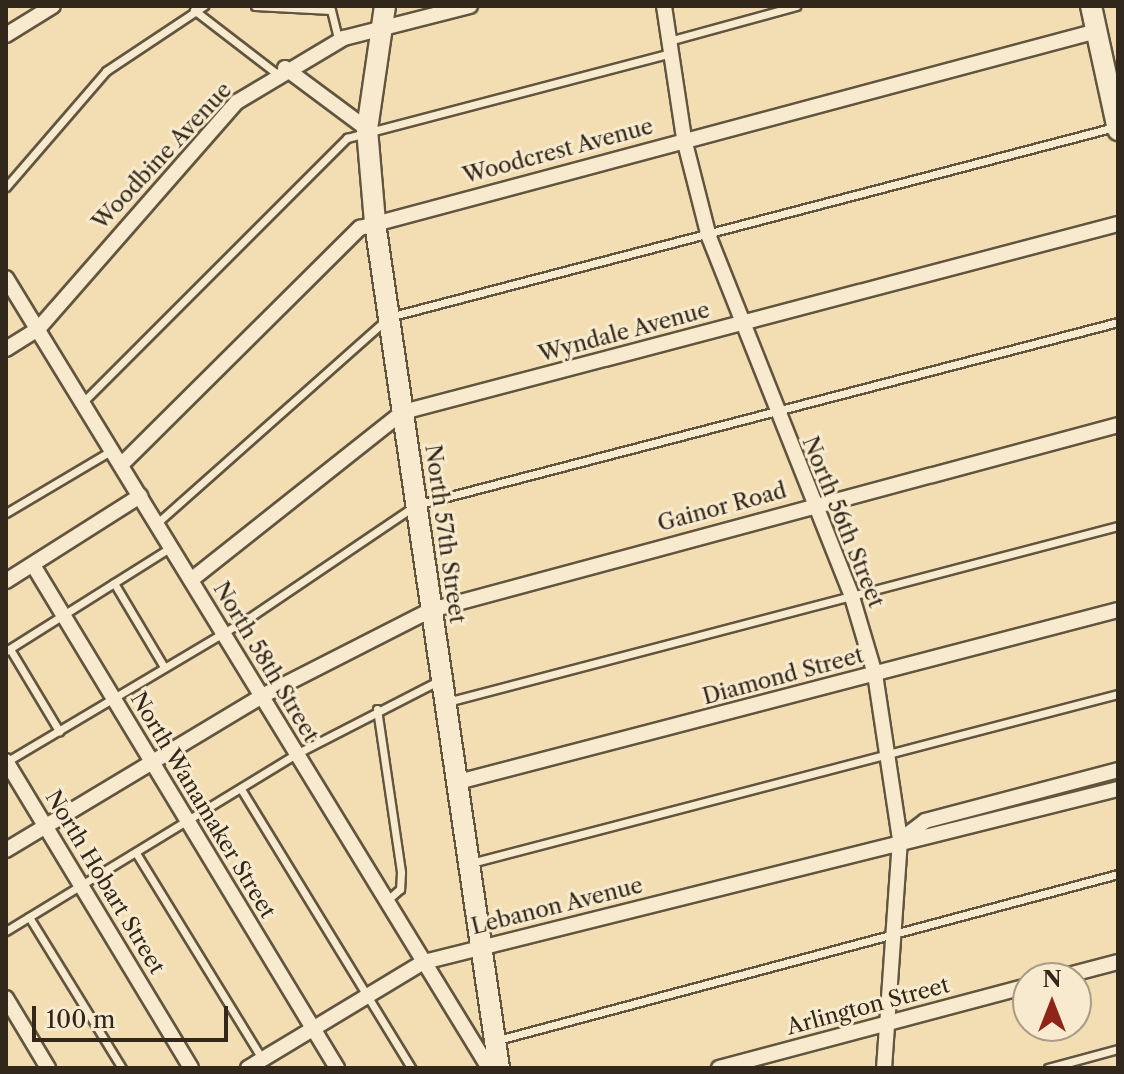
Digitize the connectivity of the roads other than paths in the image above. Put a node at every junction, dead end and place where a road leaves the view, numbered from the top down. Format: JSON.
{"nodes":[{"id":1,"x":53,"y":6,"type":"edge"},
{"id":2,"x":204,"y":6,"type":"edge"},
{"id":3,"x":255,"y":6,"type":"edge"},
{"id":4,"x":385,"y":6,"type":"edge"},
{"id":5,"x":470,"y":6,"type":"edge"},
{"id":6,"x":664,"y":6,"type":"edge"},
{"id":7,"x":796,"y":6,"type":"edge"},
{"id":8,"x":1091,"y":6,"type":"edge"},
{"id":9,"x":194,"y":10,"type":"junction"},
{"id":10,"x":381,"y":29,"type":"junction"},
{"id":11,"x":1093,"y":32,"type":"junction"},
{"id":12,"x":6,"y":35,"type":"edge"},
{"id":13,"x":339,"y":41,"type":"junction"},
{"id":14,"x":670,"y":47,"type":"junction"},
{"id":15,"x":281,"y":71,"type":"junction"},
{"id":16,"x":1118,"y":128,"type":"edge"},
{"id":17,"x":367,"y":129,"type":"junction"},
{"id":18,"x":684,"y":139,"type":"junction"},
{"id":19,"x":6,"y":187,"type":"edge"},
{"id":20,"x":375,"y":223,"type":"junction"},
{"id":21,"x":1118,"y":224,"type":"edge"},
{"id":22,"x":708,"y":230,"type":"junction"},
{"id":23,"x":6,"y":278,"type":"edge"},
{"id":24,"x":389,"y":317,"type":"junction"},
{"id":25,"x":1118,"y":322,"type":"edge"},
{"id":26,"x":739,"y":324,"type":"junction"},
{"id":27,"x":38,"y":329,"type":"junction"},
{"id":28,"x":6,"y":349,"type":"edge"},
{"id":29,"x":82,"y":403,"type":"junction"},
{"id":30,"x":403,"y":412,"type":"junction"},
{"id":31,"x":774,"y":412,"type":"junction"},
{"id":32,"x":1118,"y":425,"type":"edge"},
{"id":33,"x":112,"y":450,"type":"junction"},
{"id":34,"x":121,"y":465,"type":"junction"},
{"id":35,"x":140,"y":496,"type":"junction"},
{"id":36,"x":816,"y":504,"type":"junction"},
{"id":37,"x":416,"y":505,"type":"junction"},
{"id":38,"x":6,"y":513,"type":"edge"},
{"id":39,"x":156,"y":524,"type":"junction"},
{"id":40,"x":1118,"y":526,"type":"edge"},
{"id":41,"x":171,"y":547,"type":"junction"},
{"id":42,"x":33,"y":565,"type":"junction"},
{"id":43,"x":191,"y":580,"type":"junction"},
{"id":44,"x":6,"y":581,"type":"edge"},
{"id":45,"x":114,"y":583,"type":"junction"},
{"id":46,"x":852,"y":597,"type":"junction"},
{"id":47,"x":431,"y":610,"type":"junction"},
{"id":48,"x":1118,"y":610,"type":"edge"},
{"id":49,"x":65,"y":615,"type":"junction"},
{"id":50,"x":222,"y":632,"type":"junction"},
{"id":51,"x":8,"y":650,"type":"edge"},
{"id":52,"x":164,"y":667,"type":"junction"},
{"id":53,"x":875,"y":674,"type":"junction"},
{"id":54,"x":442,"y":679,"type":"junction"},
{"id":55,"x":1118,"y":694,"type":"edge"},
{"id":56,"x":262,"y":696,"type":"junction"},
{"id":57,"x":112,"y":699,"type":"junction"},
{"id":58,"x":445,"y":702,"type":"junction"},
{"id":59,"x":377,"y":709,"type":"junction"},
{"id":60,"x":59,"y":731,"type":"junction"},
{"id":61,"x":296,"y":754,"type":"junction"},
{"id":62,"x":890,"y":754,"type":"junction"},
{"id":63,"x":6,"y":761,"type":"edge"},
{"id":64,"x":151,"y":763,"type":"junction"},
{"id":65,"x":1118,"y":770,"type":"edge"},
{"id":66,"x":1083,"y":779,"type":"junction"},
{"id":67,"x":458,"y":782,"type":"junction"},
{"id":68,"x":241,"y":789,"type":"junction"},
{"id":69,"x":1118,"y":789,"type":"edge"},
{"id":70,"x":1087,"y":797,"type":"junction"},
{"id":71,"x":188,"y":823,"type":"junction"},
{"id":72,"x":46,"y":826,"type":"junction"},
{"id":73,"x":900,"y":840,"type":"junction"},
{"id":74,"x":6,"y":850,"type":"edge"},
{"id":75,"x":136,"y":853,"type":"junction"},
{"id":76,"x":469,"y":864,"type":"junction"},
{"id":77,"x":1118,"y":874,"type":"edge"},
{"id":78,"x":81,"y":885,"type":"junction"},
{"id":79,"x":386,"y":901,"type":"junction"},
{"id":80,"x":29,"y":917,"type":"junction"},
{"id":81,"x":6,"y":931,"type":"edge"},
{"id":82,"x":897,"y":931,"type":"junction"},
{"id":83,"x":481,"y":949,"type":"junction"},
{"id":84,"x":424,"y":962,"type":"junction"},
{"id":85,"x":1118,"y":962,"type":"edge"},
{"id":86,"x":1092,"y":969,"type":"edge"},
{"id":87,"x":1012,"y":990,"type":"edge"},
{"id":88,"x":368,"y":994,"type":"junction"},
{"id":89,"x":6,"y":998,"type":"edge"},
{"id":90,"x":885,"y":1024,"type":"junction"},
{"id":91,"x":312,"y":1026,"type":"junction"},
{"id":92,"x":495,"y":1041,"type":"junction"},
{"id":93,"x":1118,"y":1049,"type":"edge"},
{"id":94,"x":262,"y":1059,"type":"junction"},
{"id":95,"x":48,"y":1068,"type":"edge"},
{"id":96,"x":122,"y":1068,"type":"edge"},
{"id":97,"x":191,"y":1068,"type":"edge"},
{"id":98,"x":248,"y":1068,"type":"edge"},
{"id":99,"x":337,"y":1068,"type":"edge"},
{"id":100,"x":411,"y":1068,"type":"edge"},
{"id":101,"x":489,"y":1068,"type":"edge"},
{"id":102,"x":499,"y":1068,"type":"edge"},
{"id":103,"x":719,"y":1068,"type":"edge"},
{"id":104,"x":884,"y":1068,"type":"edge"},
{"id":105,"x":1048,"y":1068,"type":"edge"}],
"edges":[{"from":1,"to":12,"type":"street"},
{"from":2,"to":9,"type":"lane"},
{"from":3,"to":13,"type":"lane"},
{"from":4,"to":10,"type":"street","name":"North 57th Street"},
{"from":5,"to":10,"type":"street","name":"Woodbine Avenue"},
{"from":6,"to":14,"type":"street","name":"North 56th Street"},
{"from":7,"to":14,"type":"lane"},
{"from":8,"to":11,"type":"street"},
{"from":9,"to":15,"type":"lane"},
{"from":9,"to":19,"type":"lane"},
{"from":10,"to":13,"type":"street","name":"Woodbine Avenue"},
{"from":10,"to":17,"type":"street","name":"North 57th Street"},
{"from":11,"to":16,"type":"street"},
{"from":11,"to":18,"type":"street","name":"Woodcrest Avenue"},
{"from":13,"to":15,"type":"street","name":"Woodbine Avenue"},
{"from":14,"to":17,"type":"lane"},
{"from":14,"to":18,"type":"street","name":"North 56th Street"},
{"from":15,"to":17,"type":"street"},
{"from":15,"to":27,"type":"street","name":"Woodbine Avenue"},
{"from":16,"to":22,"type":"lane"},
{"from":17,"to":20,"type":"street","name":"North 57th Street"},
{"from":17,"to":29,"type":"lane"},
{"from":18,"to":20,"type":"street","name":"Woodcrest Avenue"},
{"from":18,"to":22,"type":"street","name":"North 56th Street"},
{"from":20,"to":24,"type":"street","name":"North 57th Street"},
{"from":20,"to":34,"type":"street","name":"Woodcrest Avenue"},
{"from":21,"to":26,"type":"street","name":"Wyndale Avenue"},
{"from":22,"to":24,"type":"lane"},
{"from":22,"to":26,"type":"street","name":"North 56th Street"},
{"from":23,"to":27,"type":"street","name":"North 58th Street"},
{"from":24,"to":30,"type":"street","name":"North 57th Street"},
{"from":24,"to":39,"type":"lane"},
{"from":25,"to":31,"type":"lane"},
{"from":26,"to":30,"type":"street","name":"Wyndale Avenue"},
{"from":26,"to":31,"type":"street","name":"North 56th Street"},
{"from":27,"to":28,"type":"street","name":"Woodbine Avenue"},
{"from":27,"to":29,"type":"street","name":"North 58th Street"},
{"from":29,"to":33,"type":"street","name":"North 58th Street"},
{"from":30,"to":37,"type":"street","name":"North 57th Street"},
{"from":30,"to":43,"type":"street","name":"Wyndale Avenue"},
{"from":31,"to":36,"type":"street","name":"North 56th Street"},
{"from":31,"to":37,"type":"lane"},
{"from":32,"to":36,"type":"street","name":"Gainor Road"},
{"from":33,"to":34,"type":"street","name":"North 58th Street"},
{"from":33,"to":38,"type":"lane"},
{"from":34,"to":35,"type":"street","name":"North 58th Street"},
{"from":35,"to":39,"type":"street","name":"North 58th Street"},
{"from":35,"to":42,"type":"street"},
{"from":36,"to":46,"type":"street","name":"North 56th Street"},
{"from":36,"to":47,"type":"street","name":"Gainor Road"},
{"from":37,"to":47,"type":"street","name":"North 57th Street"},
{"from":37,"to":50,"type":"lane"},
{"from":39,"to":41,"type":"street","name":"North 58th Street"},
{"from":40,"to":46,"type":"lane"},
{"from":41,"to":43,"type":"street","name":"North 58th Street"},
{"from":41,"to":45,"type":"lane"},
{"from":42,"to":44,"type":"street"},
{"from":42,"to":49,"type":"street","name":"North Wanamaker Street"},
{"from":43,"to":50,"type":"street","name":"North 58th Street"},
{"from":45,"to":49,"type":"lane"},
{"from":45,"to":52,"type":"lane"},
{"from":46,"to":53,"type":"street","name":"North 56th Street"},
{"from":46,"to":58,"type":"lane"},
{"from":47,"to":54,"type":"street","name":"North 57th Street"},
{"from":47,"to":56,"type":"street","name":"Gainor Road"},
{"from":48,"to":53,"type":"street","name":"Diamond Street"},
{"from":49,"to":51,"type":"lane"},
{"from":49,"to":57,"type":"street","name":"North Wanamaker Street"},
{"from":50,"to":52,"type":"lane"},
{"from":50,"to":56,"type":"street","name":"North 58th Street"},
{"from":51,"to":60,"type":"lane"},
{"from":52,"to":57,"type":"lane"},
{"from":53,"to":62,"type":"street","name":"North 56th Street"},
{"from":53,"to":67,"type":"street","name":"Diamond Street"},
{"from":54,"to":58,"type":"street","name":"North 57th Street"},
{"from":54,"to":59,"type":"lane"},
{"from":55,"to":62,"type":"lane"},
{"from":56,"to":61,"type":"street","name":"North 58th Street"},
{"from":56,"to":64,"type":"street","name":"Gainor Road"},
{"from":57,"to":60,"type":"lane"},
{"from":57,"to":64,"type":"street","name":"North Wanamaker Street"},
{"from":58,"to":67,"type":"street","name":"North 57th Street"},
{"from":59,"to":61,"type":"lane"},
{"from":59,"to":79,"type":"lane"},
{"from":60,"to":63,"type":"lane"},
{"from":61,"to":68,"type":"lane"},
{"from":61,"to":79,"type":"street","name":"North 58th Street"},
{"from":62,"to":73,"type":"street","name":"North 56th Street"},
{"from":62,"to":76,"type":"lane"},
{"from":63,"to":72,"type":"street","name":"North Hobart Street"},
{"from":64,"to":71,"type":"street","name":"North Wanamaker Street"},
{"from":64,"to":72,"type":"street","name":"Gainor Road"},
{"from":65,"to":66,"type":"street","name":"Lebanon Avenue"},
{"from":66,"to":70,"type":"lane"},
{"from":66,"to":73,"type":"street","name":"Lebanon Avenue"},
{"from":67,"to":76,"type":"street","name":"North 57th Street"},
{"from":68,"to":71,"type":"lane"},
{"from":68,"to":88,"type":"lane"},
{"from":69,"to":70,"type":"street","name":"Lebanon Avenue"},
{"from":70,"to":73,"type":"street","name":"Lebanon Avenue"},
{"from":71,"to":75,"type":"lane"},
{"from":71,"to":91,"type":"street","name":"North Wanamaker Street"},
{"from":72,"to":74,"type":"street","name":"Gainor Road"},
{"from":72,"to":78,"type":"street","name":"North Hobart Street"},
{"from":73,"to":82,"type":"street","name":"North 56th Street"},
{"from":73,"to":83,"type":"street","name":"Lebanon Avenue"},
{"from":75,"to":78,"type":"lane"},
{"from":75,"to":94,"type":"lane"},
{"from":76,"to":83,"type":"street","name":"North 57th Street"},
{"from":77,"to":82,"type":"lane"},
{"from":78,"to":80,"type":"lane"},
{"from":78,"to":97,"type":"street","name":"North Hobart Street"},
{"from":79,"to":84,"type":"street","name":"North 58th Street"},
{"from":80,"to":81,"type":"lane"},
{"from":80,"to":96,"type":"lane"},
{"from":82,"to":90,"type":"street","name":"North 56th Street"},
{"from":82,"to":92,"type":"lane"},
{"from":83,"to":84,"type":"street","name":"Lebanon Avenue"},
{"from":83,"to":92,"type":"street","name":"North 57th Street"},
{"from":84,"to":88,"type":"street","name":"Lebanon Avenue"},
{"from":84,"to":101,"type":"street","name":"North 58th Street"},
{"from":85,"to":86,"type":"street"},
{"from":87,"to":90,"type":"street","name":"Arlington Street"},
{"from":88,"to":91,"type":"street","name":"Lebanon Avenue"},
{"from":88,"to":100,"type":"lane"},
{"from":89,"to":95,"type":"street"},
{"from":90,"to":103,"type":"street","name":"Arlington Street"},
{"from":90,"to":104,"type":"street","name":"North 56th Street"},
{"from":91,"to":94,"type":"street","name":"Lebanon Avenue"},
{"from":91,"to":99,"type":"street","name":"North Wanamaker Street"},
{"from":92,"to":102,"type":"street","name":"North 57th Street"},
{"from":93,"to":105,"type":"lane"},
{"from":94,"to":98,"type":"street","name":"Lebanon Avenue"}]}
